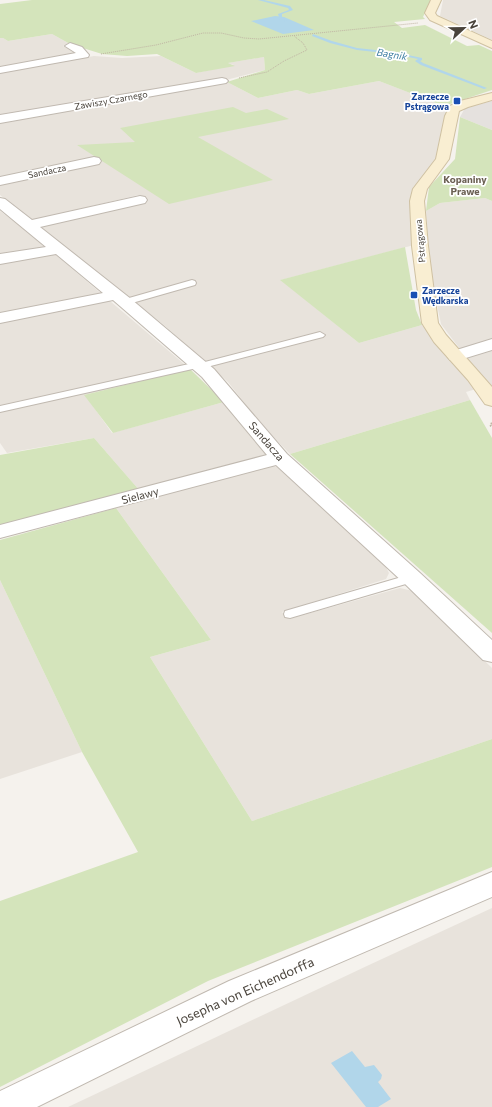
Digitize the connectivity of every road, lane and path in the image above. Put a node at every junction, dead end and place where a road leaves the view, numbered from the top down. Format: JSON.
{"nodes":[{"id":1,"x":436,"y":0,"type":"edge"},
{"id":2,"x":440,"y":20,"type":"junction"},
{"id":3,"x":294,"y":36,"type":"junction"},
{"id":4,"x":492,"y":45,"type":"edge"},
{"id":5,"x":70,"y":46,"type":"dead end"},
{"id":6,"x":84,"y":56,"type":"junction"},
{"id":7,"x":0,"y":70,"type":"edge"},
{"id":8,"x":222,"y":81,"type":"joint"},
{"id":9,"x":492,"y":96,"type":"edge"},
{"id":10,"x":0,"y":119,"type":"edge"},
{"id":11,"x":94,"y":161,"type":"dead end"},
{"id":12,"x":0,"y":181,"type":"edge"},
{"id":13,"x":140,"y":200,"type":"dead end"},
{"id":14,"x":0,"y":202,"type":"edge"},
{"id":15,"x":30,"y":225,"type":"junction"},
{"id":16,"x":59,"y":248,"type":"junction"},
{"id":17,"x":0,"y":259,"type":"edge"},
{"id":18,"x":192,"y":283,"type":"dead end"},
{"id":19,"x":120,"y":298,"type":"junction"},
{"id":20,"x":0,"y":318,"type":"edge"},
{"id":21,"x":320,"y":335,"type":"dead end"},
{"id":22,"x":492,"y":344,"type":"edge"},
{"id":23,"x":456,"y":356,"type":"junction"},
{"id":24,"x":199,"y":365,"type":"junction"},
{"id":25,"x":492,"y":400,"type":"edge"},
{"id":26,"x":0,"y":409,"type":"edge"},
{"id":27,"x":492,"y":423,"type":"edge"},
{"id":28,"x":492,"y":427,"type":"edge"},
{"id":29,"x":280,"y":458,"type":"junction"},
{"id":30,"x":0,"y":532,"type":"edge"},
{"id":31,"x":412,"y":578,"type":"junction"},
{"id":32,"x":290,"y":614,"type":"dead end"},
{"id":33,"x":492,"y":654,"type":"edge"},
{"id":34,"x":492,"y":884,"type":"edge"},
{"id":35,"x":2,"y":1107,"type":"edge"}],
"edges":[{"from":1,"to":2,"type":"street"},
{"from":2,"to":3,"type":"path"},
{"from":2,"to":4,"type":"street"},
{"from":3,"to":6,"type":"path"},
{"from":3,"to":8,"type":"path"},
{"from":5,"to":6,"type":"street"},
{"from":6,"to":7,"type":"street"},
{"from":8,"to":10,"type":"street","name":"Zawiszy Czarnego"},
{"from":9,"to":23,"type":"street","name":"Pstrągowa"},
{"from":11,"to":12,"type":"street","name":"Sandacza"},
{"from":13,"to":15,"type":"street"},
{"from":14,"to":15,"type":"street","name":"Sandacza"},
{"from":15,"to":16,"type":"street","name":"Sandacza"},
{"from":16,"to":17,"type":"street"},
{"from":16,"to":19,"type":"street","name":"Sandacza"},
{"from":18,"to":19,"type":"lane"},
{"from":19,"to":20,"type":"street"},
{"from":19,"to":24,"type":"street","name":"Sandacza"},
{"from":21,"to":24,"type":"lane"},
{"from":22,"to":23,"type":"street"},
{"from":23,"to":25,"type":"street","name":"Pstrągowa"},
{"from":24,"to":26,"type":"lane"},
{"from":24,"to":29,"type":"street","name":"Sandacza"},
{"from":27,"to":28,"type":"path"},
{"from":29,"to":30,"type":"street","name":"Sielawy"},
{"from":29,"to":31,"type":"street","name":"Sandacza"},
{"from":31,"to":32,"type":"lane"},
{"from":31,"to":33,"type":"street","name":"Sandacza"},
{"from":34,"to":35,"type":"street","name":"Josepha von Eichendorffa"}]}
